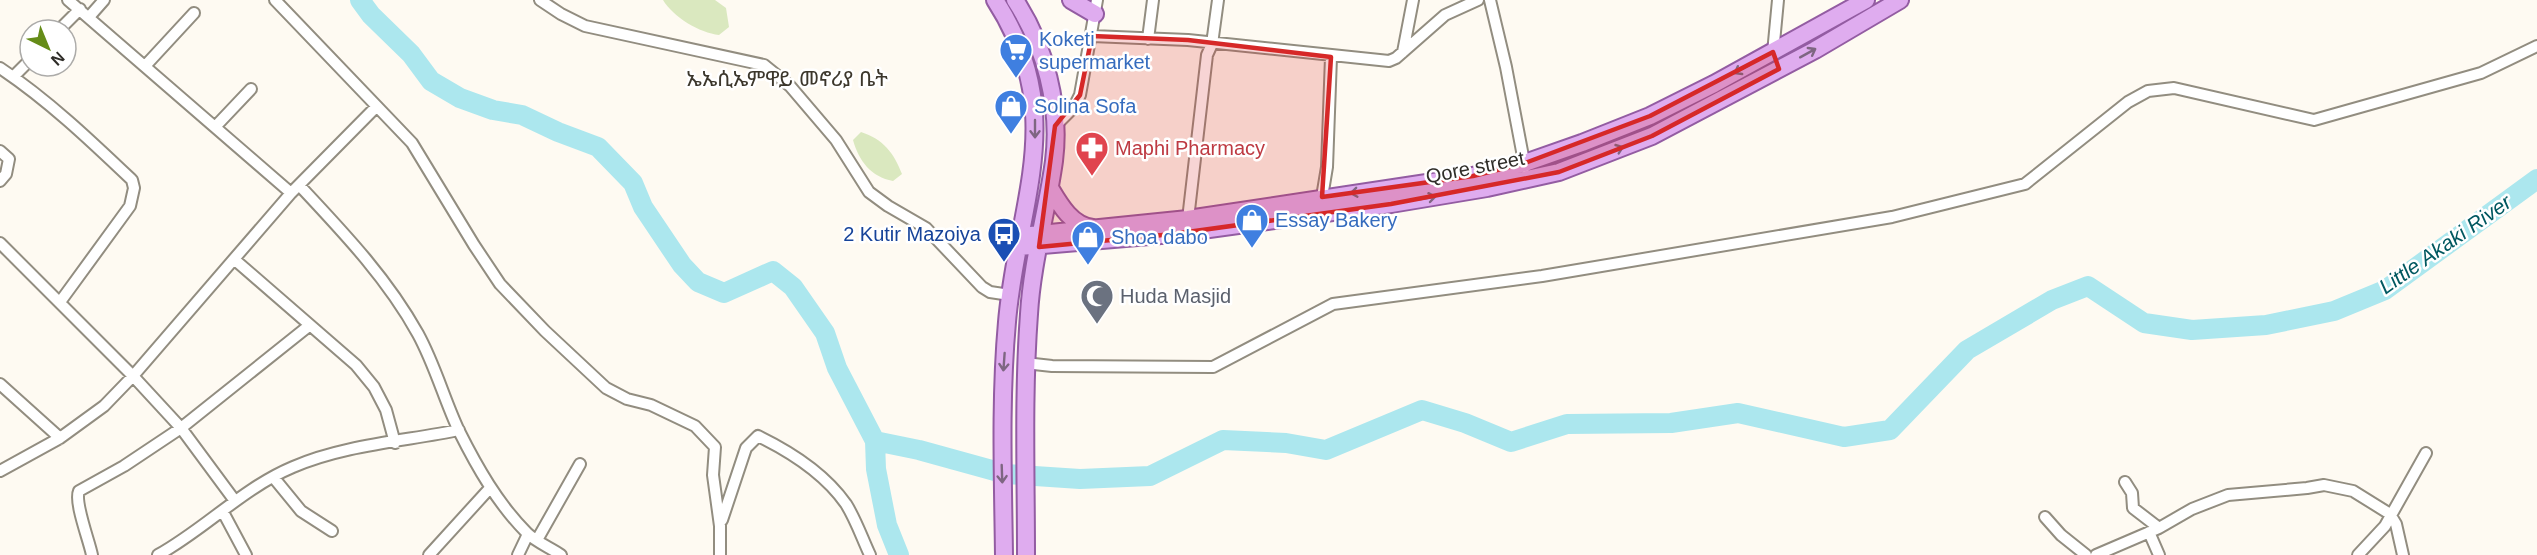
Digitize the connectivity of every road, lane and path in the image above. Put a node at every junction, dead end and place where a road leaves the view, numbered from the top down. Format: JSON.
{"nodes":[{"id":1,"x":68,"y":0,"type":"edge"},
{"id":2,"x":104,"y":0,"type":"edge"},
{"id":3,"x":274,"y":0,"type":"edge"},
{"id":4,"x":540,"y":0,"type":"edge"},
{"id":5,"x":995,"y":0,"type":"edge"},
{"id":6,"x":1015,"y":0,"type":"edge"},
{"id":7,"x":1071,"y":0,"type":"edge"},
{"id":8,"x":1153,"y":0,"type":"edge"},
{"id":9,"x":1218,"y":0,"type":"edge"},
{"id":10,"x":1413,"y":0,"type":"edge"},
{"id":11,"x":1478,"y":0,"type":"edge"},
{"id":12,"x":1490,"y":0,"type":"edge"},
{"id":13,"x":1778,"y":0,"type":"edge"},
{"id":14,"x":1866,"y":0,"type":"edge"},
{"id":15,"x":1900,"y":0,"type":"edge"},
{"id":16,"x":1096,"y":7,"type":"edge"},
{"id":17,"x":80,"y":9,"type":"junction"},
{"id":18,"x":194,"y":13,"type":"dead end"},
{"id":19,"x":89,"y":17,"type":"junction"},
{"id":20,"x":71,"y":18,"type":"edge"},
{"id":21,"x":1092,"y":36,"type":"junction"},
{"id":22,"x":1148,"y":39,"type":"junction"},
{"id":23,"x":1212,"y":44,"type":"junction"},
{"id":24,"x":2537,"y":46,"type":"edge"},
{"id":25,"x":1403,"y":52,"type":"junction"},
{"id":26,"x":1773,"y":52,"type":"junction"},
{"id":27,"x":1331,"y":57,"type":"junction"},
{"id":28,"x":146,"y":66,"type":"junction"},
{"id":29,"x":0,"y":68,"type":"edge"},
{"id":30,"x":1779,"y":69,"type":"junction"},
{"id":31,"x":18,"y":72,"type":"edge"},
{"id":32,"x":13,"y":77,"type":"junction"},
{"id":33,"x":251,"y":88,"type":"dead end"},
{"id":34,"x":376,"y":107,"type":"junction"},
{"id":35,"x":1055,"y":126,"type":"junction"},
{"id":36,"x":215,"y":127,"type":"junction"},
{"id":37,"x":0,"y":151,"type":"edge"},
{"id":38,"x":1525,"y":163,"type":"junction"},
{"id":39,"x":1524,"y":180,"type":"junction"},
{"id":40,"x":0,"y":181,"type":"edge"},
{"id":41,"x":1050,"y":188,"type":"junction"},
{"id":42,"x":295,"y":189,"type":"junction"},
{"id":43,"x":1322,"y":197,"type":"junction"},
{"id":44,"x":1188,"y":219,"type":"junction"},
{"id":45,"x":1096,"y":229,"type":"junction"},
{"id":46,"x":1040,"y":240,"type":"junction"},
{"id":47,"x":1020,"y":241,"type":"junction"},
{"id":48,"x":1078,"y":242,"type":"junction"},
{"id":49,"x":0,"y":243,"type":"edge"},
{"id":50,"x":235,"y":260,"type":"junction"},
{"id":51,"x":1034,"y":273,"type":"junction"},
{"id":52,"x":1010,"y":295,"type":"junction"},
{"id":53,"x":60,"y":302,"type":"junction"},
{"id":54,"x":310,"y":325,"type":"junction"},
{"id":55,"x":1025,"y":363,"type":"junction"},
{"id":56,"x":134,"y":376,"type":"junction"},
{"id":57,"x":0,"y":384,"type":"edge"},
{"id":58,"x":181,"y":429,"type":"junction"},
{"id":59,"x":459,"y":430,"type":"junction"},
{"id":60,"x":60,"y":438,"type":"junction"},
{"id":61,"x":395,"y":443,"type":"junction"},
{"id":62,"x":2426,"y":453,"type":"dead end"},
{"id":63,"x":580,"y":464,"type":"dead end"},
{"id":64,"x":0,"y":471,"type":"edge"},
{"id":65,"x":274,"y":478,"type":"junction"},
{"id":66,"x":2126,"y":482,"type":"dead end"},
{"id":67,"x":490,"y":488,"type":"junction"},
{"id":68,"x":235,"y":501,"type":"junction"},
{"id":69,"x":223,"y":512,"type":"junction"},
{"id":70,"x":2390,"y":514,"type":"junction"},
{"id":71,"x":2044,"y":517,"type":"dead end"},
{"id":72,"x":720,"y":526,"type":"junction"},
{"id":73,"x":2154,"y":530,"type":"junction"},
{"id":74,"x":332,"y":531,"type":"dead end"},
{"id":75,"x":533,"y":537,"type":"junction"},
{"id":76,"x":161,"y":554,"type":"edge"},
{"id":77,"x":92,"y":555,"type":"edge"},
{"id":78,"x":246,"y":555,"type":"edge"},
{"id":79,"x":429,"y":555,"type":"edge"},
{"id":80,"x":518,"y":555,"type":"edge"},
{"id":81,"x":561,"y":555,"type":"edge"},
{"id":82,"x":720,"y":555,"type":"edge"},
{"id":83,"x":870,"y":555,"type":"edge"},
{"id":84,"x":1004,"y":555,"type":"edge"},
{"id":85,"x":1026,"y":555,"type":"edge"},
{"id":86,"x":2086,"y":555,"type":"edge"},
{"id":87,"x":2096,"y":555,"type":"edge"},
{"id":88,"x":2159,"y":555,"type":"edge"},
{"id":89,"x":2358,"y":555,"type":"edge"},
{"id":90,"x":2403,"y":555,"type":"edge"}],
"edges":[{"from":1,"to":17,"type":"street"},
{"from":2,"to":19,"type":"street"},
{"from":3,"to":34,"type":"street"},
{"from":4,"to":52,"type":"street"},
{"from":5,"to":47,"type":"main road","one_way":true},
{"from":6,"to":35,"type":"main road"},
{"from":7,"to":16,"type":"main road"},
{"from":8,"to":22,"type":"street"},
{"from":9,"to":23,"type":"street"},
{"from":10,"to":25,"type":"street"},
{"from":11,"to":25,"type":"street"},
{"from":12,"to":38,"type":"street"},
{"from":13,"to":26,"type":"street"},
{"from":14,"to":26,"type":"main road","name":"Qore street"},
{"from":30,"to":15,"type":"main road","name":"Qore street","one_way":true},
{"from":16,"to":21,"type":"street"},
{"from":17,"to":19,"type":"street"},
{"from":17,"to":20,"type":"street"},
{"from":18,"to":28,"type":"street"},
{"from":19,"to":28,"type":"street"},
{"from":21,"to":22,"type":"street"},
{"from":21,"to":35,"type":"street"},
{"from":22,"to":23,"type":"street"},
{"from":23,"to":27,"type":"street"},
{"from":23,"to":44,"type":"street"},
{"from":24,"to":55,"type":"street"},
{"from":25,"to":27,"type":"street"},
{"from":26,"to":30,"type":"street"},
{"from":26,"to":38,"type":"main road","name":"Qore street","one_way":true},
{"from":27,"to":43,"type":"street"},
{"from":28,"to":36,"type":"street"},
{"from":29,"to":32,"type":"street"},
{"from":39,"to":30,"type":"main road","name":"Qore street","one_way":true},
{"from":31,"to":32,"type":"street"},
{"from":32,"to":53,"type":"street"},
{"from":33,"to":36,"type":"street"},
{"from":34,"to":42,"type":"street"},
{"from":34,"to":72,"type":"street"},
{"from":35,"to":41,"type":"main road"},
{"from":36,"to":42,"type":"street"},
{"from":37,"to":40,"type":"street"},
{"from":38,"to":39,"type":"street"},
{"from":38,"to":43,"type":"main road","name":"Qore street","one_way":true},
{"from":48,"to":39,"type":"main road","name":"Qore street","one_way":true},
{"from":41,"to":45,"type":"main road"},
{"from":41,"to":46,"type":"main road"},
{"from":42,"to":50,"type":"street"},
{"from":42,"to":59,"type":"street"},
{"from":43,"to":44,"type":"main road","name":"Qore street"},
{"from":44,"to":45,"type":"main road","name":"Qore street"},
{"from":45,"to":46,"type":"main road","name":"Qore street"},
{"from":46,"to":47,"type":"main road","name":"Qore street"},
{"from":46,"to":48,"type":"main road","name":"Qore street"},
{"from":46,"to":51,"type":"main road"},
{"from":47,"to":52,"type":"main road"},
{"from":48,"to":51,"type":"main road"},
{"from":49,"to":53,"type":"street"},
{"from":50,"to":54,"type":"street"},
{"from":50,"to":56,"type":"street"},
{"from":51,"to":55,"type":"main road"},
{"from":52,"to":84,"type":"main road","one_way":true},
{"from":53,"to":56,"type":"street"},
{"from":54,"to":58,"type":"street"},
{"from":54,"to":61,"type":"street"},
{"from":55,"to":85,"type":"main road"},
{"from":56,"to":58,"type":"street"},
{"from":56,"to":60,"type":"street"},
{"from":57,"to":60,"type":"street"},
{"from":58,"to":68,"type":"street"},
{"from":58,"to":77,"type":"street"},
{"from":59,"to":61,"type":"street"},
{"from":59,"to":67,"type":"street"},
{"from":60,"to":64,"type":"street"},
{"from":61,"to":65,"type":"street"},
{"from":62,"to":70,"type":"street"},
{"from":63,"to":75,"type":"street"},
{"from":65,"to":68,"type":"street"},
{"from":65,"to":74,"type":"street"},
{"from":66,"to":73,"type":"street"},
{"from":67,"to":75,"type":"street"},
{"from":67,"to":79,"type":"street"},
{"from":68,"to":69,"type":"street"},
{"from":69,"to":76,"type":"street"},
{"from":69,"to":78,"type":"street"},
{"from":70,"to":73,"type":"street"},
{"from":70,"to":89,"type":"street"},
{"from":70,"to":90,"type":"street"},
{"from":71,"to":86,"type":"street"},
{"from":72,"to":82,"type":"street"},
{"from":72,"to":83,"type":"street"},
{"from":73,"to":87,"type":"street"},
{"from":73,"to":88,"type":"street"},
{"from":75,"to":80,"type":"street"},
{"from":75,"to":81,"type":"street"}]}
